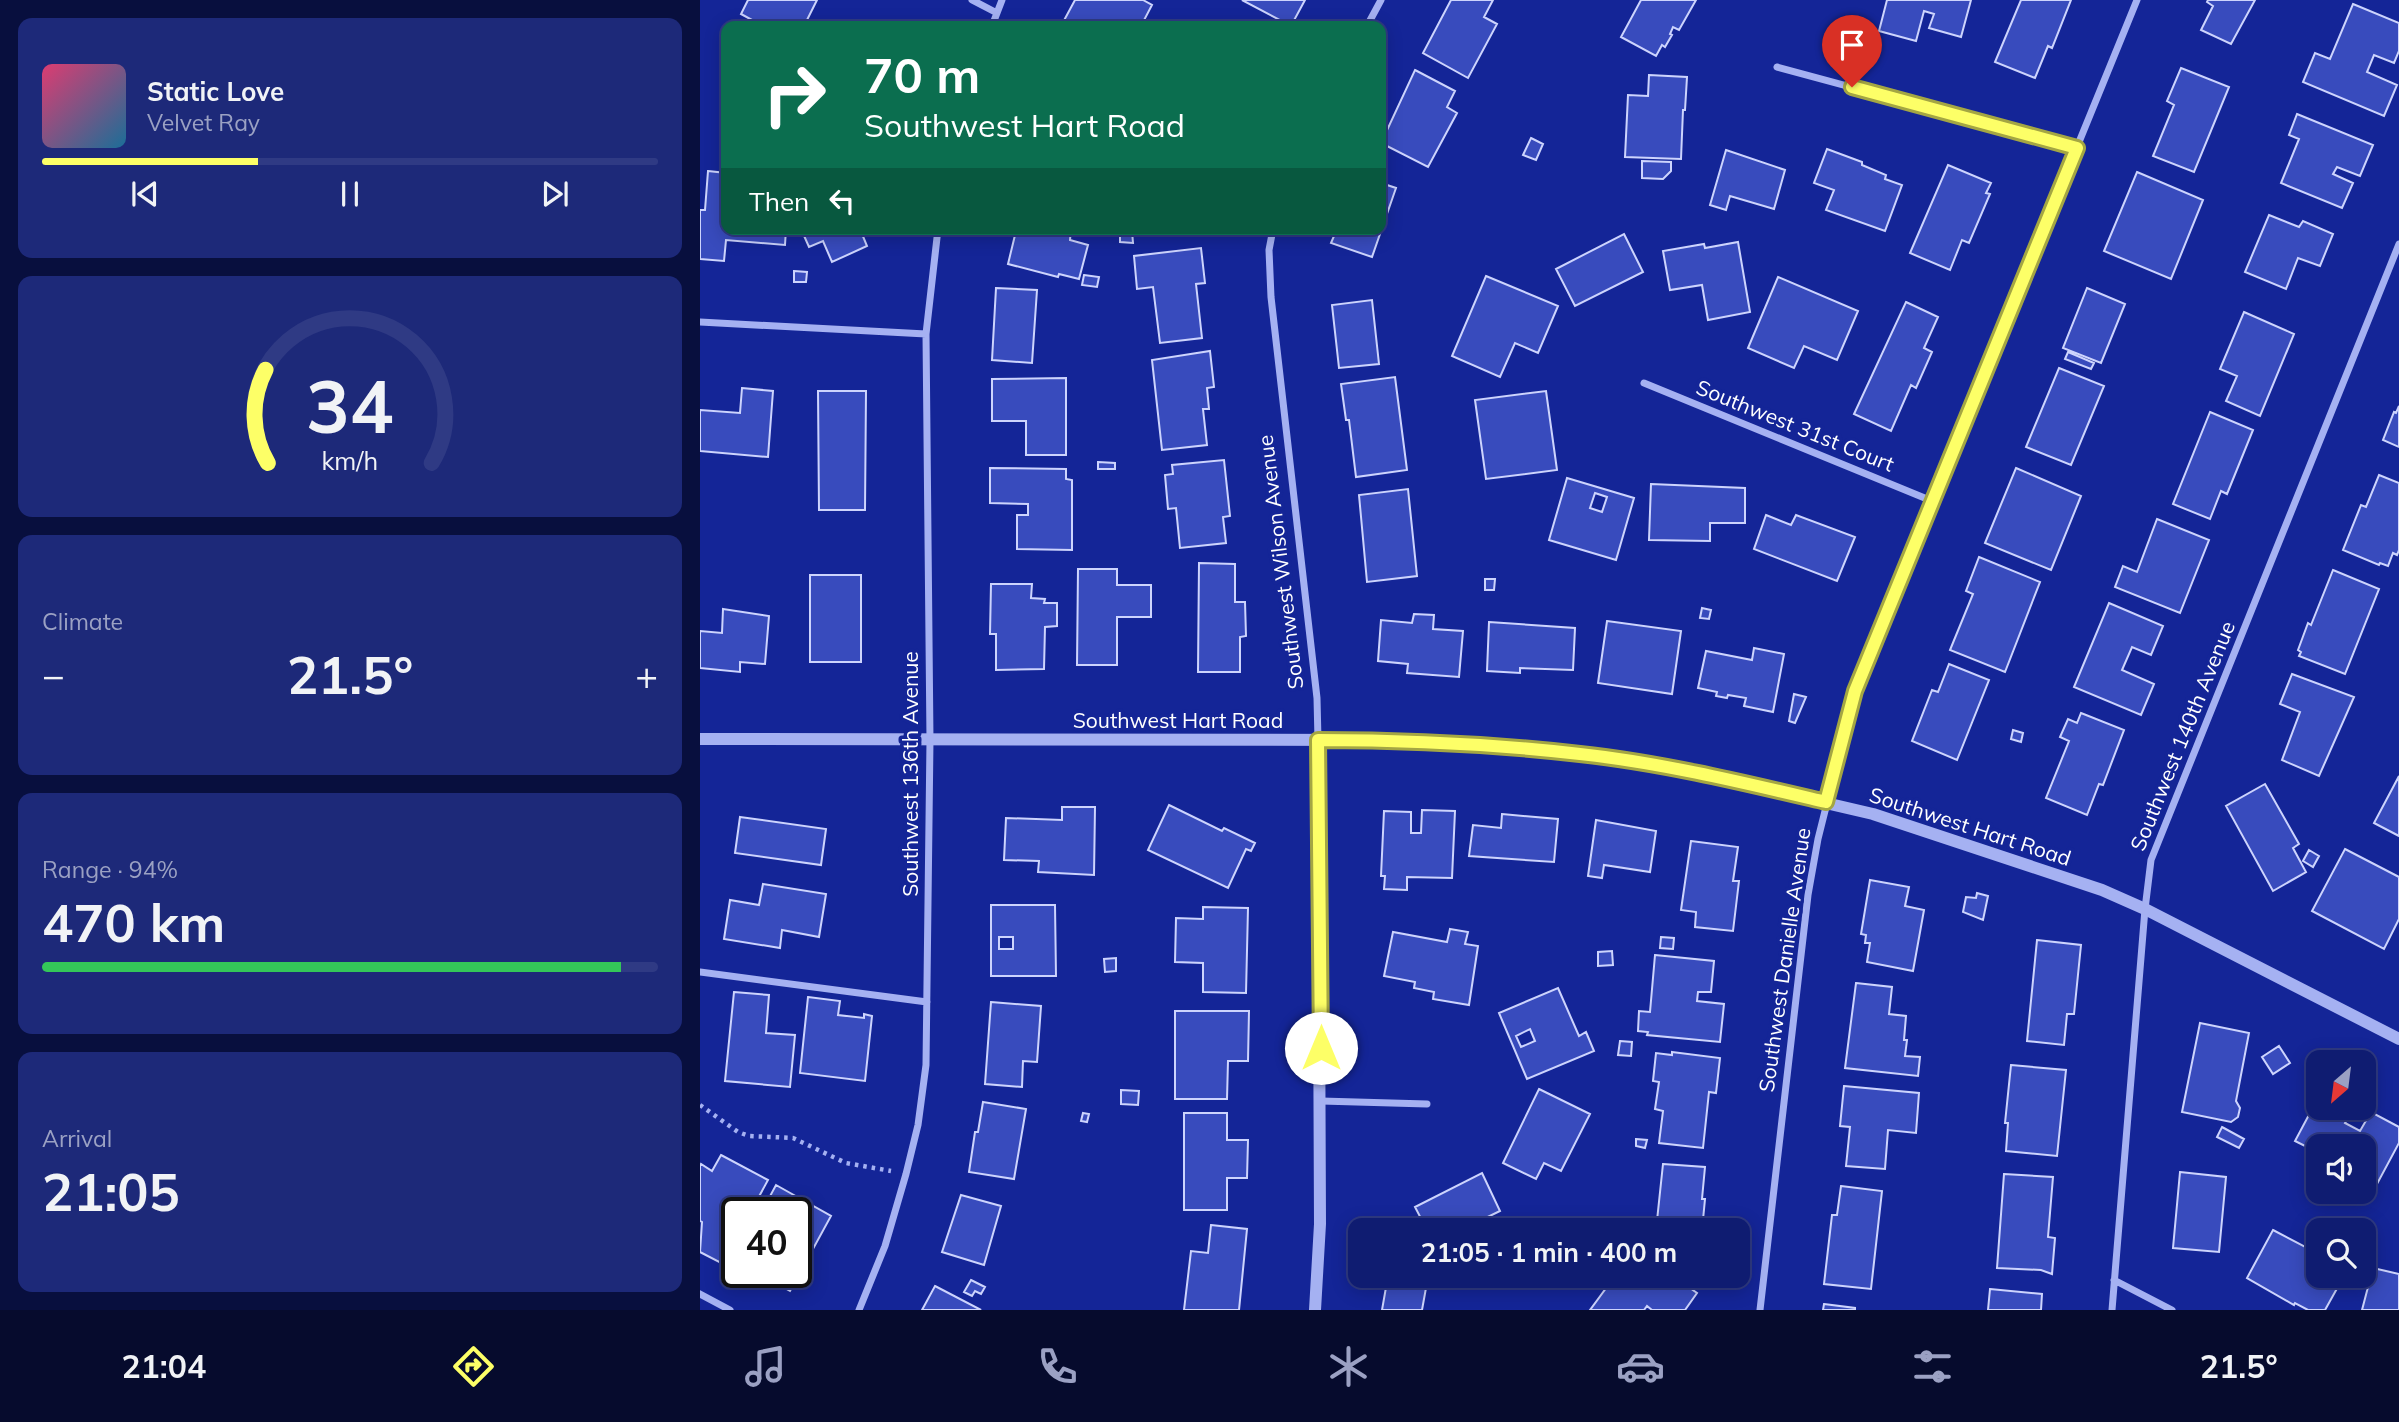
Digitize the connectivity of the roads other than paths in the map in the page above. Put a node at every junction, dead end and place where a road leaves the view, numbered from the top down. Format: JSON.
{"nodes":[{"id":1,"x":972,"y":0,"type":"edge"},
{"id":2,"x":1002,"y":0,"type":"edge"},
{"id":3,"x":1381,"y":0,"type":"edge"},
{"id":4,"x":2137,"y":0,"type":"edge"},
{"id":5,"x":997,"y":13,"type":"junction"},
{"id":6,"x":994,"y":21,"type":"edge"},
{"id":7,"x":1370,"y":21,"type":"edge"},
{"id":8,"x":1777,"y":67,"type":"dead end"},
{"id":9,"x":2077,"y":148,"type":"junction"},
{"id":10,"x":937,"y":235,"type":"edge"},
{"id":11,"x":1272,"y":235,"type":"edge"},
{"id":12,"x":2399,"y":244,"type":"edge"},
{"id":13,"x":700,"y":322,"type":"edge"},
{"id":14,"x":926,"y":334,"type":"junction"},
{"id":15,"x":1644,"y":383,"type":"dead end"},
{"id":16,"x":1933,"y":501,"type":"junction"},
{"id":17,"x":700,"y":739,"type":"edge"},
{"id":18,"x":930,"y":740,"type":"junction"},
{"id":19,"x":1318,"y":740,"type":"junction"},
{"id":20,"x":1826,"y":802,"type":"junction"},
{"id":21,"x":2145,"y":909,"type":"junction"},
{"id":22,"x":700,"y":972,"type":"edge"},
{"id":23,"x":927,"y":1002,"type":"junction"},
{"id":24,"x":2399,"y":1040,"type":"edge"},
{"id":25,"x":1321,"y":1101,"type":"junction"},
{"id":26,"x":1427,"y":1104,"type":"dead end"},
{"id":27,"x":2114,"y":1280,"type":"junction"},
{"id":28,"x":700,"y":1294,"type":"edge"},
{"id":29,"x":730,"y":1310,"type":"edge"},
{"id":30,"x":859,"y":1310,"type":"edge"},
{"id":31,"x":1315,"y":1310,"type":"edge"},
{"id":32,"x":1760,"y":1310,"type":"edge"},
{"id":33,"x":2112,"y":1310,"type":"edge"},
{"id":34,"x":2172,"y":1310,"type":"edge"}],
"edges":[{"from":1,"to":5,"type":"street"},
{"from":2,"to":5,"type":"street"},
{"from":3,"to":7,"type":"street"},
{"from":4,"to":9,"type":"street","name":"Southwest Danielle Avenue"},
{"from":5,"to":6,"type":"street"},
{"from":8,"to":9,"type":"street"},
{"from":9,"to":16,"type":"street","name":"Southwest Danielle Avenue"},
{"from":10,"to":14,"type":"street","name":"Southwest 136th Avenue"},
{"from":11,"to":19,"type":"street","name":"Southwest Wilson Avenue"},
{"from":12,"to":21,"type":"street","name":"Southwest 140th Avenue"},
{"from":13,"to":14,"type":"street"},
{"from":14,"to":18,"type":"street","name":"Southwest 136th Avenue"},
{"from":15,"to":16,"type":"street","name":"Southwest 31st Court"},
{"from":16,"to":20,"type":"street","name":"Southwest Danielle Avenue"},
{"from":17,"to":18,"type":"street","name":"Southwest Hart Road"},
{"from":18,"to":19,"type":"street","name":"Southwest Hart Road"},
{"from":18,"to":23,"type":"street","name":"Southwest 136th Avenue"},
{"from":19,"to":20,"type":"street","name":"Southwest Hart Road"},
{"from":19,"to":25,"type":"street","name":"Southwest Wilson Avenue"},
{"from":20,"to":21,"type":"street","name":"Southwest Hart Road"},
{"from":20,"to":32,"type":"street","name":"Southwest Danielle Avenue"},
{"from":21,"to":24,"type":"street","name":"Southwest Hart Road"},
{"from":21,"to":27,"type":"street","name":"Southwest 140th Avenue"},
{"from":22,"to":23,"type":"street"},
{"from":23,"to":30,"type":"street","name":"Southwest 136th Avenue"},
{"from":25,"to":26,"type":"street"},
{"from":25,"to":31,"type":"street","name":"Southwest Wilson Avenue"},
{"from":27,"to":33,"type":"street","name":"Southwest 140th Avenue"},
{"from":27,"to":34,"type":"street"},
{"from":28,"to":29,"type":"street"}]}
